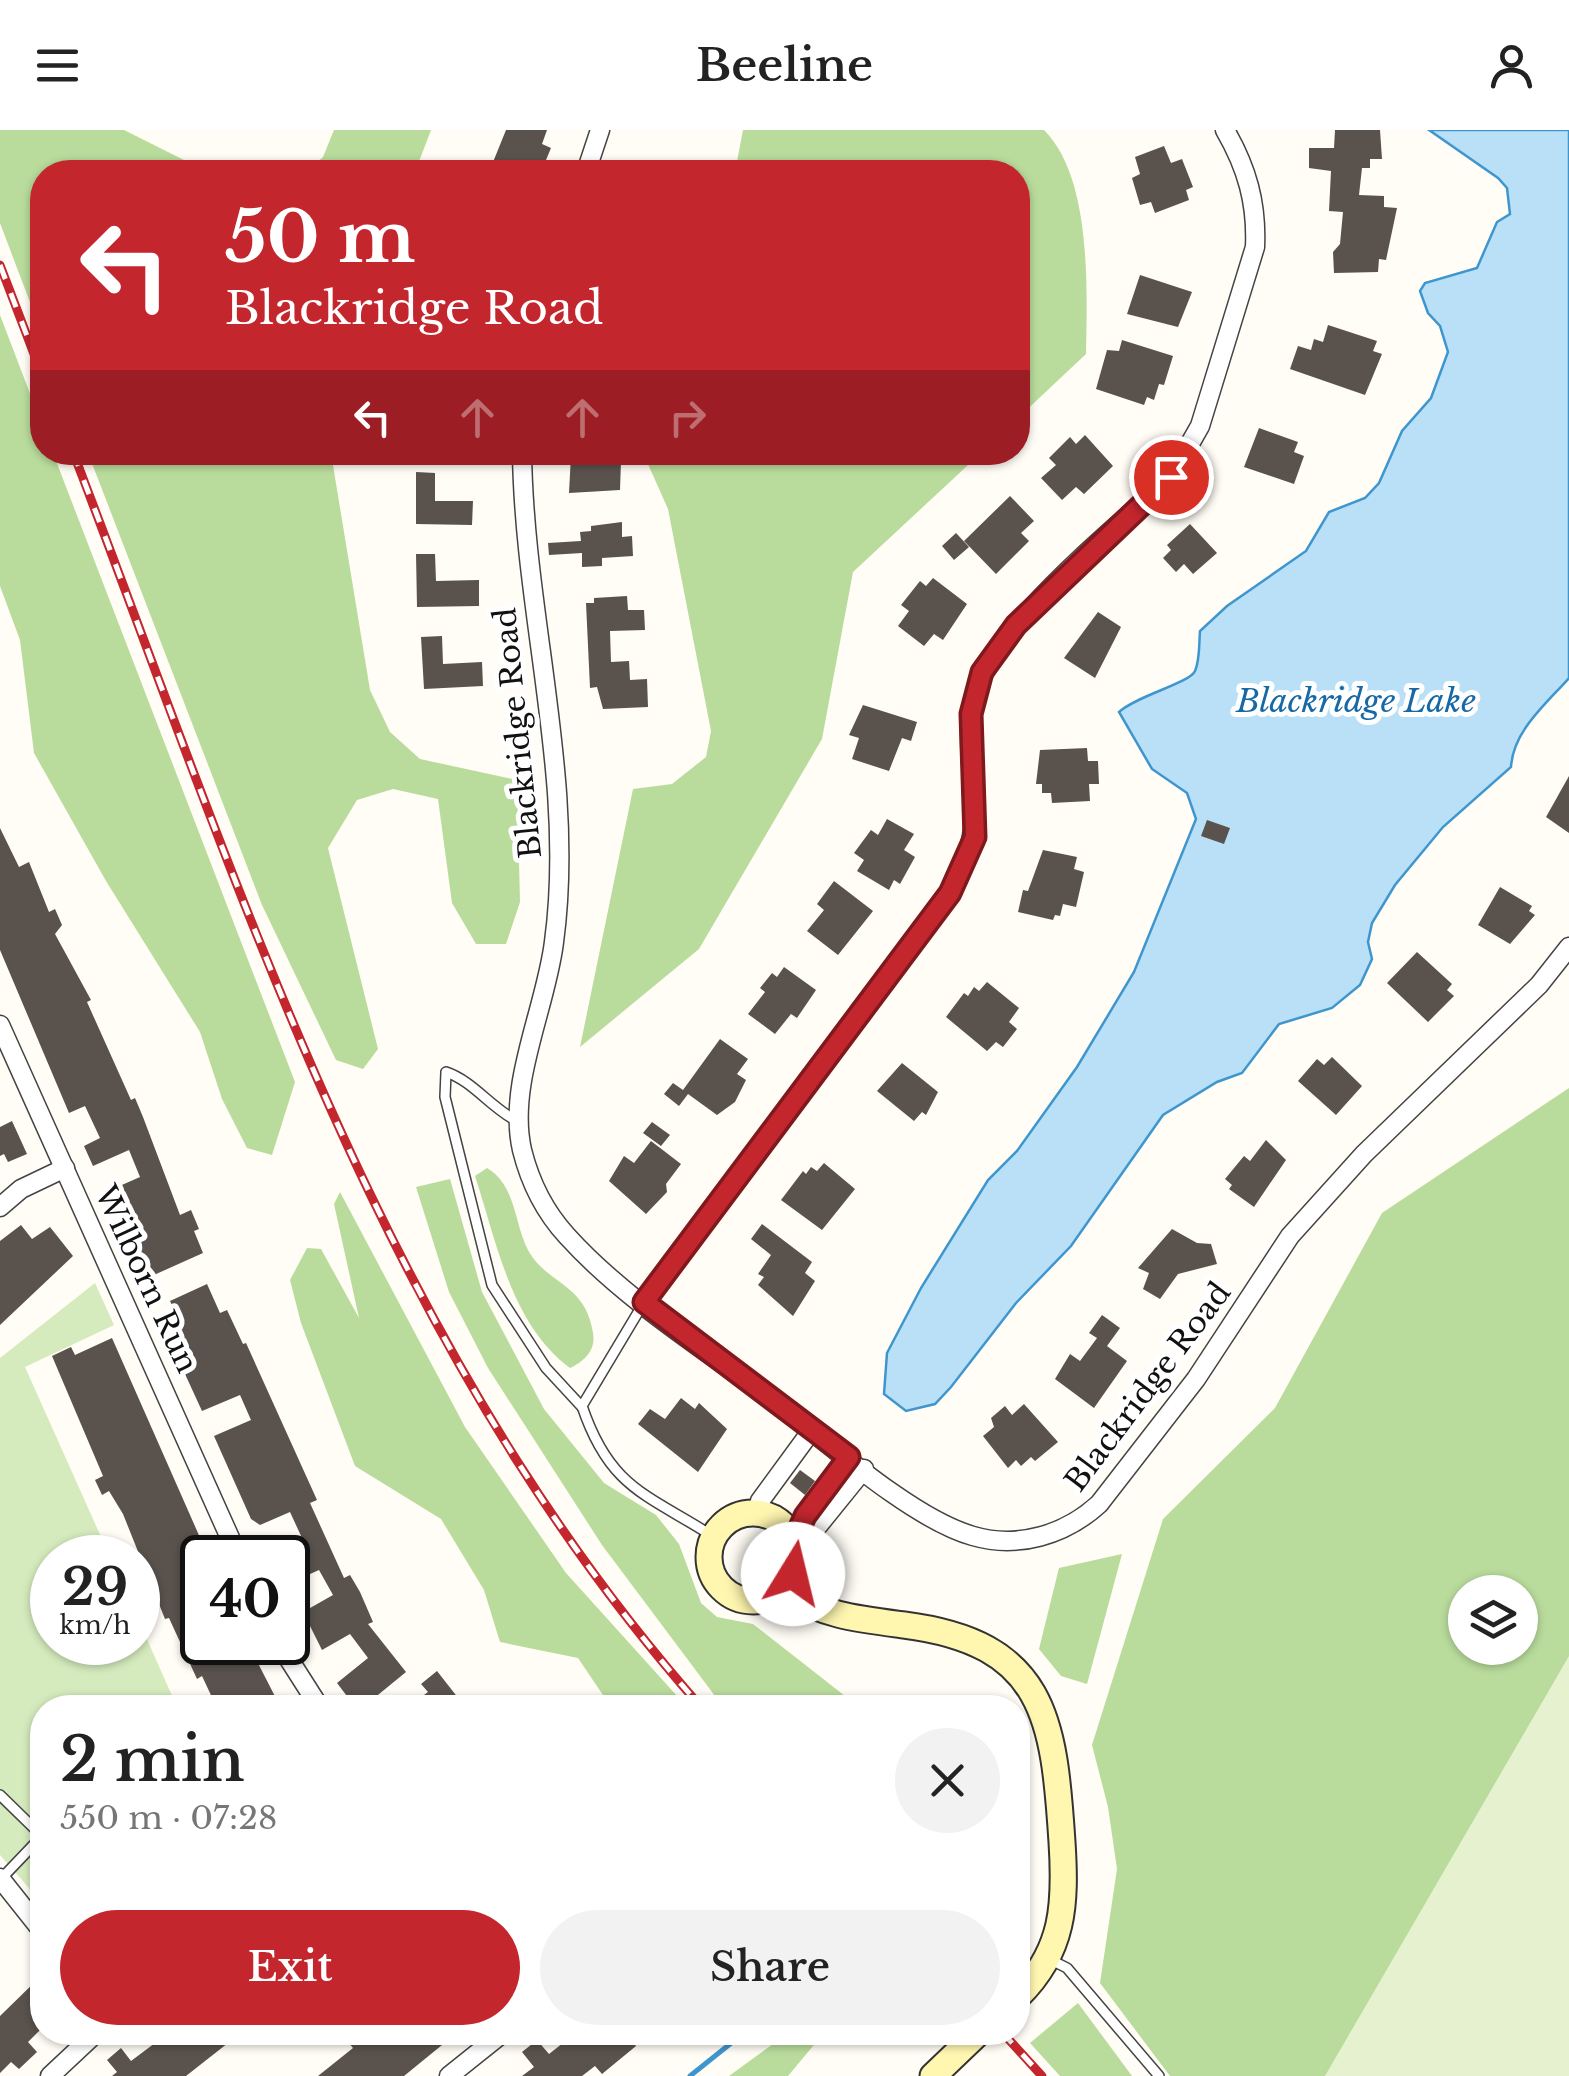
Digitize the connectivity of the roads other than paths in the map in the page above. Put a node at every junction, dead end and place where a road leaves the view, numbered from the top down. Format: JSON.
{"nodes":[{"id":1,"x":600,"y":130,"type":"edge"},
{"id":2,"x":1225,"y":130,"type":"edge"},
{"id":3,"x":590,"y":160,"type":"edge"},
{"id":4,"x":523,"y":465,"type":"edge"},
{"id":5,"x":1569,"y":946,"type":"edge"},
{"id":6,"x":0,"y":1025,"type":"edge"},
{"id":7,"x":517,"y":1122,"type":"junction"},
{"id":8,"x":65,"y":1168,"type":"junction"},
{"id":9,"x":0,"y":1206,"type":"edge"},
{"id":10,"x":644,"y":1302,"type":"junction"},
{"id":11,"x":582,"y":1407,"type":"junction"},
{"id":12,"x":812,"y":1430,"type":"junction"},
{"id":13,"x":849,"y":1457,"type":"junction"},
{"id":14,"x":864,"y":1469,"type":"junction"},
{"id":15,"x":757,"y":1514,"type":"junction"},
{"id":16,"x":229,"y":1535,"type":"edge"},
{"id":17,"x":714,"y":1537,"type":"junction"},
{"id":18,"x":795,"y":1547,"type":"junction"},
{"id":19,"x":780,"y":1591,"type":"junction"},
{"id":20,"x":293,"y":1665,"type":"edge"},
{"id":21,"x":312,"y":1695,"type":"edge"},
{"id":22,"x":0,"y":1795,"type":"edge"},
{"id":23,"x":30,"y":1824,"type":"edge"},
{"id":24,"x":30,"y":1848,"type":"edge"},
{"id":25,"x":0,"y":1879,"type":"edge"},
{"id":26,"x":30,"y":1916,"type":"edge"},
{"id":27,"x":1049,"y":1959,"type":"junction"},
{"id":28,"x":1030,"y":1981,"type":"edge"},
{"id":29,"x":83,"y":2045,"type":"edge"},
{"id":30,"x":487,"y":2045,"type":"edge"},
{"id":31,"x":965,"y":2045,"type":"edge"},
{"id":32,"x":50,"y":2076,"type":"edge"},
{"id":33,"x":448,"y":2076,"type":"edge"},
{"id":34,"x":933,"y":2076,"type":"edge"},
{"id":35,"x":1160,"y":2076,"type":"edge"}],
"edges":[{"from":1,"to":3,"type":"street"},
{"from":2,"to":10,"type":"street"},
{"from":4,"to":7,"type":"street","name":"Blackridge Road"},
{"from":5,"to":14,"type":"street","name":"Blackridge Road"},
{"from":6,"to":8,"type":"street","name":"Wilborn Run"},
{"from":7,"to":10,"type":"street","name":"Blackridge Road"},
{"from":7,"to":11,"type":"lane"},
{"from":8,"to":9,"type":"street"},
{"from":8,"to":16,"type":"street","name":"Wilborn Run"},
{"from":10,"to":11,"type":"lane"},
{"from":10,"to":12,"type":"street","name":"Blackridge Road"},
{"from":11,"to":17,"type":"lane"},
{"from":12,"to":13,"type":"street","name":"Blackridge Road"},
{"from":12,"to":15,"type":"street"},
{"from":13,"to":14,"type":"street","name":"Blackridge Road"},
{"from":13,"to":18,"type":"street"},
{"from":14,"to":18,"type":"street"},
{"from":15,"to":17,"type":"street"},
{"from":15,"to":18,"type":"street"},
{"from":17,"to":19,"type":"street"},
{"from":18,"to":19,"type":"street"},
{"from":19,"to":27,"type":"street"},
{"from":20,"to":21,"type":"street"},
{"from":22,"to":23,"type":"lane"},
{"from":24,"to":25,"type":"lane"},
{"from":25,"to":26,"type":"street"},
{"from":27,"to":28,"type":"street"},
{"from":27,"to":35,"type":"lane"},
{"from":29,"to":32,"type":"street"},
{"from":30,"to":33,"type":"street"},
{"from":31,"to":34,"type":"street"}]}
